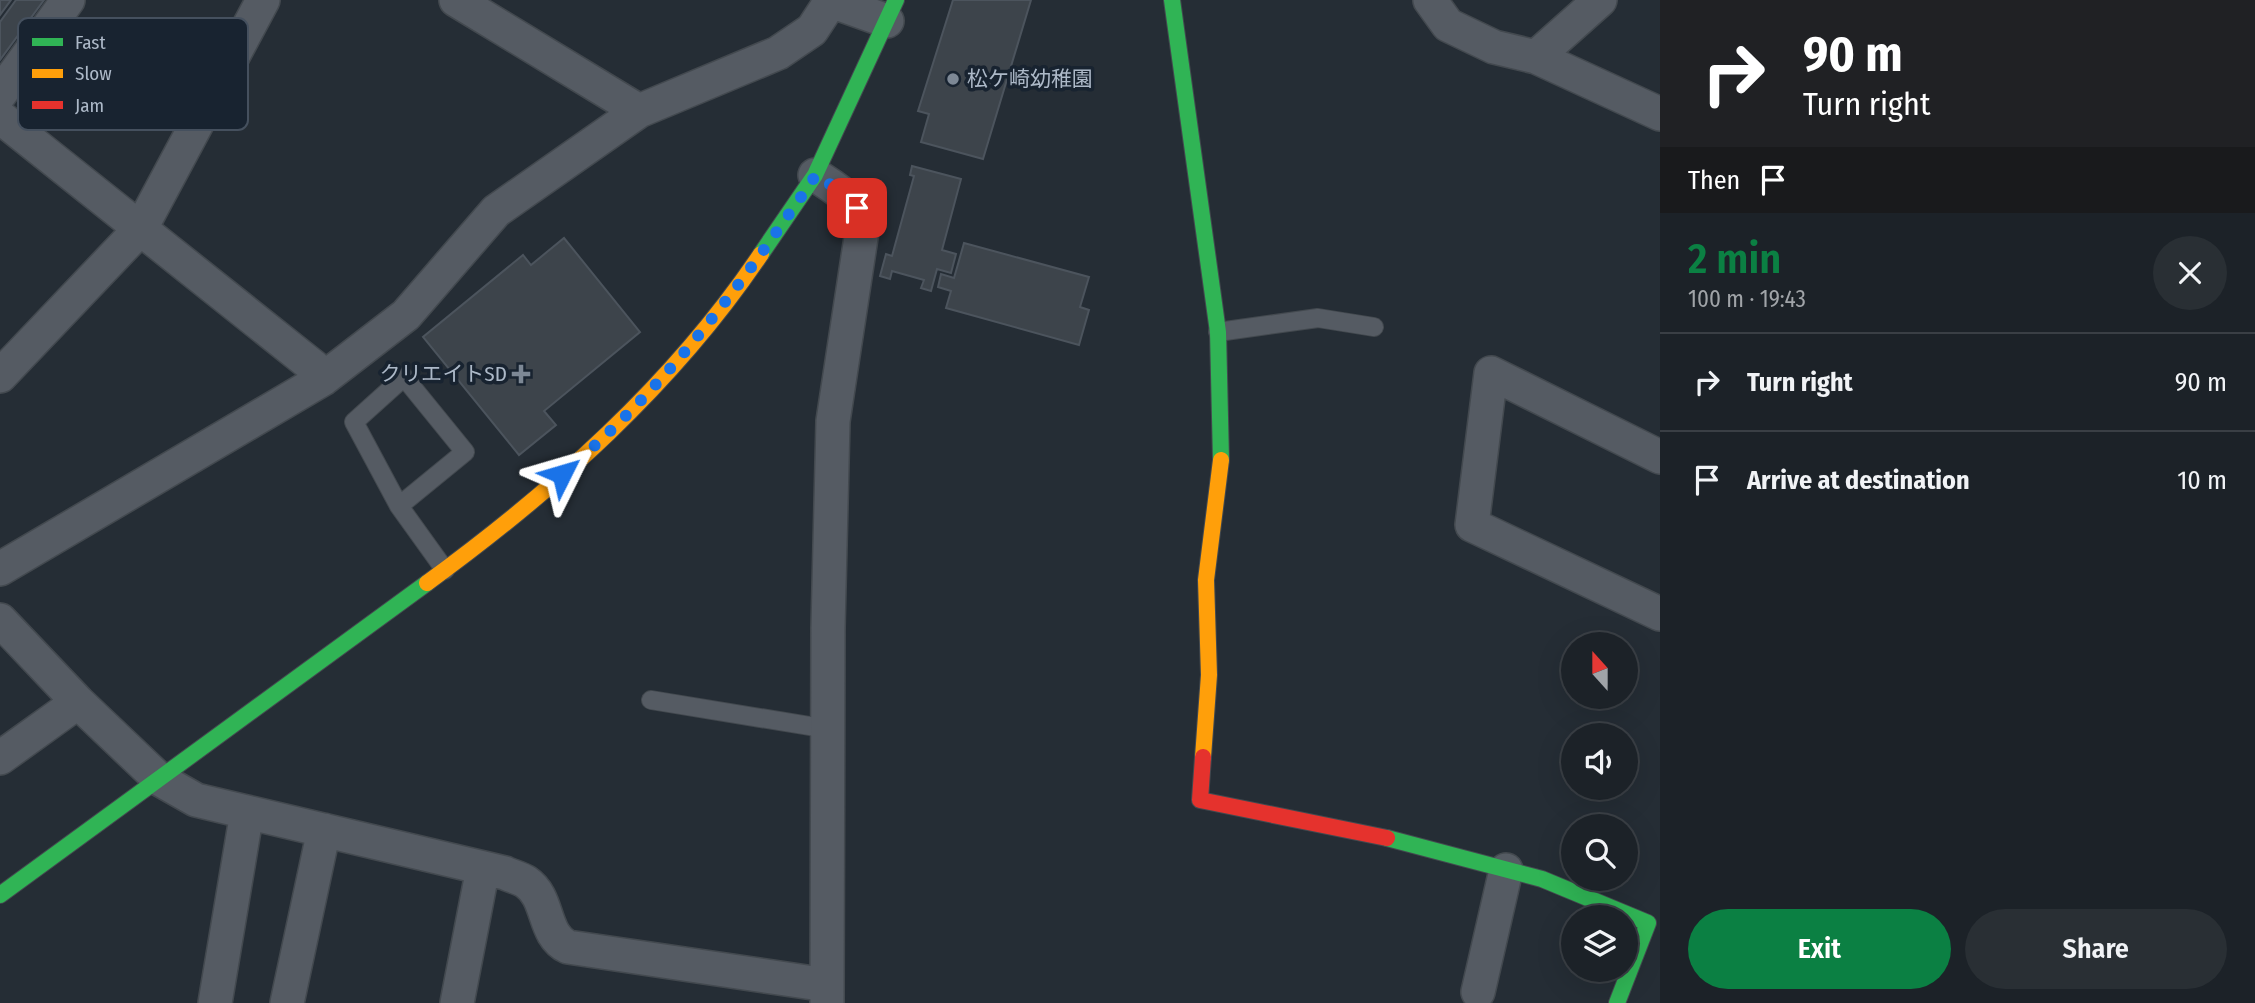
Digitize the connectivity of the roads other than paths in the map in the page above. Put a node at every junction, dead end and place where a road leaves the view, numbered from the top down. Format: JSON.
{"nodes":[{"id":1,"x":68,"y":0,"type":"edge"},
{"id":2,"x":264,"y":0,"type":"edge"},
{"id":3,"x":830,"y":0,"type":"edge"},
{"id":4,"x":1172,"y":0,"type":"edge"},
{"id":5,"x":1430,"y":0,"type":"edge"},
{"id":6,"x":1600,"y":0,"type":"edge"},
{"id":7,"x":467,"y":3,"type":"edge"},
{"id":8,"x":891,"y":11,"type":"edge"},
{"id":9,"x":55,"y":18,"type":"edge"},
{"id":10,"x":248,"y":30,"type":"edge"},
{"id":11,"x":1536,"y":57,"type":"junction"},
{"id":12,"x":18,"y":69,"type":"edge"},
{"id":13,"x":0,"y":94,"type":"edge"},
{"id":14,"x":639,"y":111,"type":"junction"},
{"id":15,"x":1660,"y":114,"type":"edge"},
{"id":16,"x":0,"y":117,"type":"edge"},
{"id":17,"x":194,"y":130,"type":"edge"},
{"id":18,"x":816,"y":175,"type":"junction"},
{"id":19,"x":141,"y":228,"type":"junction"},
{"id":20,"x":1374,"y":327,"type":"dead end"},
{"id":21,"x":1217,"y":332,"type":"junction"},
{"id":22,"x":4,"y":365,"type":"edge"},
{"id":23,"x":323,"y":379,"type":"junction"},
{"id":24,"x":1660,"y":457,"type":"edge"},
{"id":25,"x":399,"y":506,"type":"junction"},
{"id":26,"x":0,"y":569,"type":"edge"},
{"id":27,"x":445,"y":570,"type":"junction"},
{"id":28,"x":1660,"y":614,"type":"edge"},
{"id":29,"x":0,"y":620,"type":"edge"},
{"id":30,"x":650,"y":700,"type":"dead end"},
{"id":31,"x":78,"y":702,"type":"junction"},
{"id":32,"x":828,"y":729,"type":"junction"},
{"id":33,"x":0,"y":758,"type":"edge"},
{"id":34,"x":159,"y":779,"type":"junction"},
{"id":35,"x":247,"y":812,"type":"junction"},
{"id":36,"x":324,"y":830,"type":"junction"},
{"id":37,"x":483,"y":868,"type":"junction"},
{"id":38,"x":1506,"y":870,"type":"junction"},
{"id":39,"x":0,"y":895,"type":"edge"},
{"id":40,"x":1654,"y":919,"type":"edge"},
{"id":41,"x":1478,"y":992,"type":"dead end"},
{"id":42,"x":827,"y":994,"type":"edge"},
{"id":43,"x":215,"y":1003,"type":"edge"},
{"id":44,"x":287,"y":1003,"type":"edge"},
{"id":45,"x":457,"y":1003,"type":"edge"},
{"id":46,"x":1618,"y":1003,"type":"edge"}],
"edges":[{"from":1,"to":9,"type":"street"},
{"from":2,"to":10,"type":"street"},
{"from":3,"to":8,"type":"street"},
{"from":3,"to":14,"type":"street"},
{"from":4,"to":21,"type":"street"},
{"from":5,"to":11,"type":"street"},
{"from":6,"to":11,"type":"street"},
{"from":7,"to":14,"type":"street"},
{"from":8,"to":18,"type":"street"},
{"from":11,"to":15,"type":"street"},
{"from":12,"to":13,"type":"street"},
{"from":14,"to":23,"type":"street"},
{"from":16,"to":19,"type":"street"},
{"from":17,"to":19,"type":"street"},
{"from":18,"to":27,"type":"street"},
{"from":18,"to":32,"type":"street"},
{"from":19,"to":22,"type":"street"},
{"from":19,"to":23,"type":"street"},
{"from":20,"to":21,"type":"lane"},
{"from":21,"to":38,"type":"street"},
{"from":23,"to":26,"type":"street"},
{"from":24,"to":28,"type":"street"},
{"from":25,"to":25,"type":"lane"},
{"from":25,"to":27,"type":"lane"},
{"from":27,"to":34,"type":"street"},
{"from":29,"to":31,"type":"street"},
{"from":30,"to":32,"type":"lane"},
{"from":31,"to":33,"type":"street"},
{"from":31,"to":34,"type":"street"},
{"from":32,"to":42,"type":"street"},
{"from":34,"to":35,"type":"street"},
{"from":34,"to":39,"type":"street"},
{"from":35,"to":36,"type":"street"},
{"from":35,"to":43,"type":"street"},
{"from":36,"to":37,"type":"street"},
{"from":36,"to":44,"type":"street"},
{"from":37,"to":42,"type":"street"},
{"from":37,"to":45,"type":"street"},
{"from":38,"to":40,"type":"street"},
{"from":38,"to":41,"type":"street"},
{"from":40,"to":46,"type":"street"}]}
